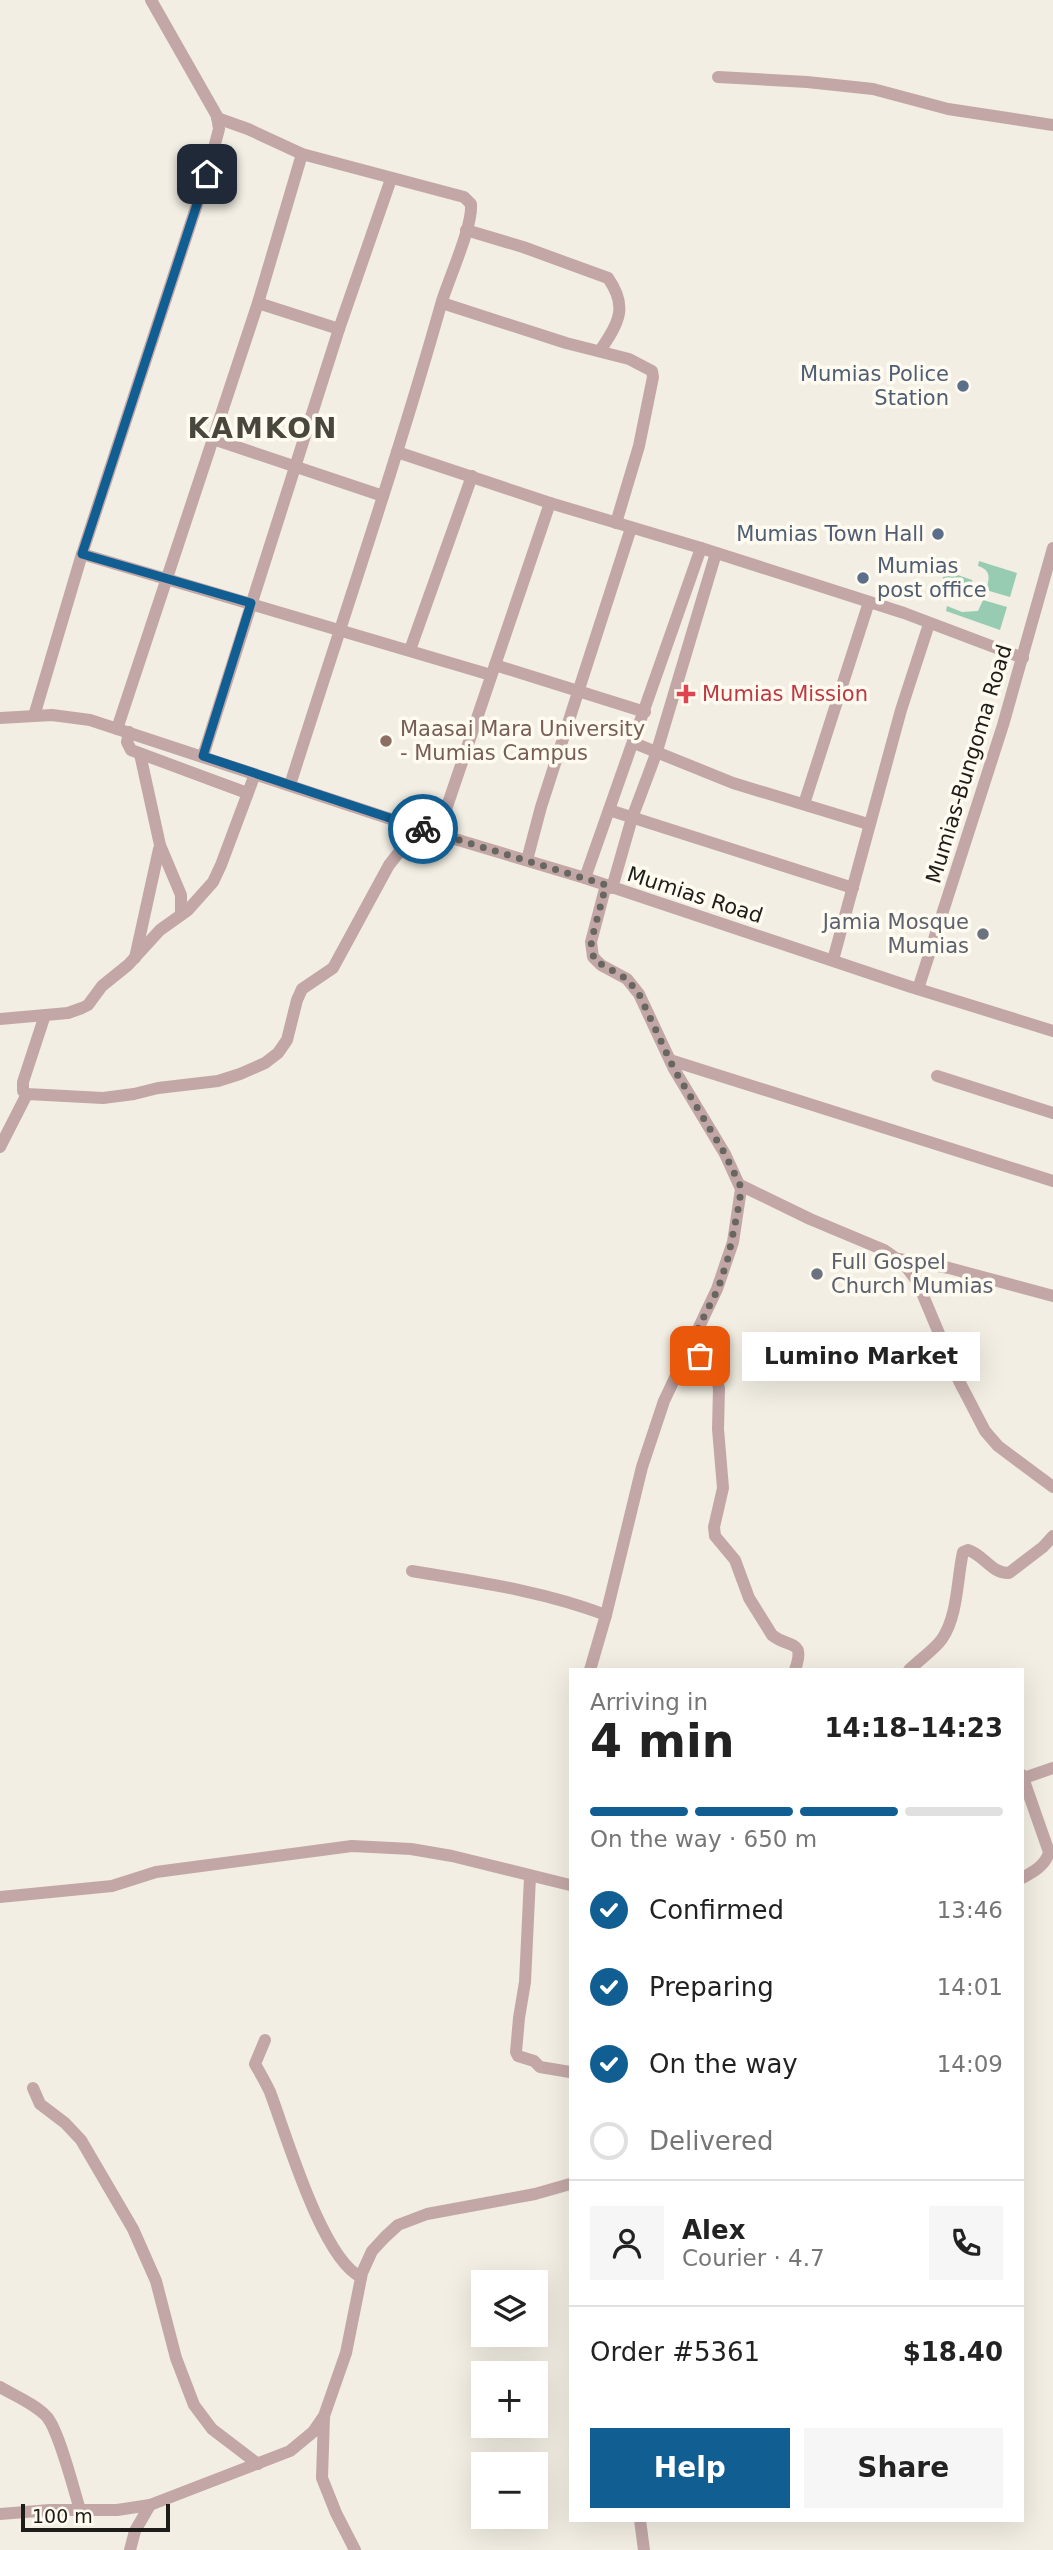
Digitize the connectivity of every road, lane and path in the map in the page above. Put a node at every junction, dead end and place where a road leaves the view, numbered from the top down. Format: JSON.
{"nodes":[{"id":1,"x":150,"y":0,"type":"edge"},
{"id":2,"x":718,"y":77,"type":"dead end"},
{"id":3,"x":217,"y":118,"type":"junction"},
{"id":4,"x":1053,"y":125,"type":"edge"},
{"id":5,"x":302,"y":153,"type":"junction"},
{"id":6,"x":391,"y":179,"type":"junction"},
{"id":7,"x":466,"y":230,"type":"junction"},
{"id":8,"x":258,"y":303,"type":"junction"},
{"id":9,"x":442,"y":303,"type":"junction"},
{"id":10,"x":339,"y":329,"type":"junction"},
{"id":11,"x":600,"y":351,"type":"junction"},
{"id":12,"x":213,"y":439,"type":"junction"},
{"id":13,"x":397,"y":452,"type":"junction"},
{"id":14,"x":295,"y":466,"type":"junction"},
{"id":15,"x":472,"y":476,"type":"junction"},
{"id":16,"x":383,"y":496,"type":"junction"},
{"id":17,"x":550,"y":503,"type":"junction"},
{"id":18,"x":616,"y":523,"type":"junction"},
{"id":19,"x":631,"y":528,"type":"junction"},
{"id":20,"x":701,"y":548,"type":"junction"},
{"id":21,"x":1053,"y":548,"type":"edge"},
{"id":22,"x":716,"y":553,"type":"junction"},
{"id":23,"x":82,"y":554,"type":"junction"},
{"id":24,"x":167,"y":578,"type":"junction"},
{"id":25,"x":869,"y":602,"type":"junction"},
{"id":26,"x":251,"y":603,"type":"junction"},
{"id":27,"x":929,"y":624,"type":"junction"},
{"id":28,"x":339,"y":628,"type":"junction"},
{"id":29,"x":410,"y":650,"type":"junction"},
{"id":30,"x":1023,"y":658,"type":"junction"},
{"id":31,"x":493,"y":670,"type":"junction"},
{"id":32,"x":578,"y":691,"type":"junction"},
{"id":33,"x":645,"y":712,"type":"junction"},
{"id":34,"x":34,"y":716,"type":"junction"},
{"id":35,"x":0,"y":718,"type":"edge"},
{"id":36,"x":123,"y":730,"type":"junction"},
{"id":37,"x":634,"y":743,"type":"junction"},
{"id":38,"x":140,"y":754,"type":"junction"},
{"id":39,"x":656,"y":754,"type":"junction"},
{"id":40,"x":203,"y":756,"type":"junction"},
{"id":41,"x":254,"y":774,"type":"junction"},
{"id":42,"x":290,"y":785,"type":"junction"},
{"id":43,"x":247,"y":793,"type":"junction"},
{"id":44,"x":804,"y":804,"type":"junction"},
{"id":45,"x":609,"y":810,"type":"junction"},
{"id":46,"x":632,"y":818,"type":"junction"},
{"id":47,"x":868,"y":824,"type":"junction"},
{"id":48,"x":418,"y":828,"type":"junction"},
{"id":49,"x":438,"y":833,"type":"junction"},
{"id":50,"x":160,"y":845,"type":"junction"},
{"id":51,"x":527,"y":860,"type":"junction"},
{"id":52,"x":585,"y":878,"type":"junction"},
{"id":53,"x":609,"y":887,"type":"junction"},
{"id":54,"x":853,"y":888,"type":"junction"},
{"id":55,"x":181,"y":915,"type":"junction"},
{"id":56,"x":135,"y":958,"type":"junction"},
{"id":57,"x":833,"y":960,"type":"junction"},
{"id":58,"x":918,"y":989,"type":"junction"},
{"id":59,"x":45,"y":1015,"type":"junction"},
{"id":60,"x":0,"y":1019,"type":"edge"},
{"id":61,"x":1053,"y":1031,"type":"edge"},
{"id":62,"x":670,"y":1060,"type":"junction"},
{"id":63,"x":937,"y":1076,"type":"dead end"},
{"id":64,"x":27,"y":1094,"type":"junction"},
{"id":65,"x":1053,"y":1113,"type":"edge"},
{"id":66,"x":0,"y":1147,"type":"edge"},
{"id":67,"x":1053,"y":1181,"type":"edge"},
{"id":68,"x":740,"y":1185,"type":"junction"},
{"id":69,"x":898,"y":1259,"type":"junction"},
{"id":70,"x":1053,"y":1296,"type":"edge"},
{"id":71,"x":689,"y":1346,"type":"junction"},
{"id":72,"x":1053,"y":1487,"type":"edge"},
{"id":73,"x":1053,"y":1536,"type":"edge"},
{"id":74,"x":412,"y":1571,"type":"dead end"},
{"id":75,"x":606,"y":1615,"type":"junction"},
{"id":76,"x":591,"y":1668,"type":"edge"},
{"id":77,"x":796,"y":1668,"type":"edge"},
{"id":78,"x":911,"y":1668,"type":"edge"},
{"id":79,"x":1053,"y":1768,"type":"edge"},
{"id":80,"x":1024,"y":1776,"type":"edge"},
{"id":81,"x":1024,"y":1779,"type":"edge"},
{"id":82,"x":530,"y":1877,"type":"junction"},
{"id":83,"x":1024,"y":1877,"type":"edge"},
{"id":84,"x":569,"y":1885,"type":"edge"},
{"id":85,"x":0,"y":1898,"type":"edge"},
{"id":86,"x":265,"y":2040,"type":"dead end"},
{"id":87,"x":569,"y":2072,"type":"edge"},
{"id":88,"x":33,"y":2088,"type":"dead end"},
{"id":89,"x":569,"y":2184,"type":"edge"},
{"id":90,"x":361,"y":2277,"type":"junction"},
{"id":91,"x":0,"y":2388,"type":"edge"},
{"id":92,"x":324,"y":2416,"type":"junction"},
{"id":93,"x":258,"y":2463,"type":"junction"},
{"id":94,"x":150,"y":2505,"type":"junction"},
{"id":95,"x":80,"y":2510,"type":"junction"},
{"id":96,"x":0,"y":2514,"type":"edge"},
{"id":97,"x":640,"y":2522,"type":"edge"},
{"id":98,"x":130,"y":2550,"type":"edge"},
{"id":99,"x":355,"y":2550,"type":"edge"},
{"id":100,"x":644,"y":2550,"type":"edge"}],
"edges":[{"from":1,"to":3,"type":"street"},
{"from":2,"to":4,"type":"street"},
{"from":3,"to":5,"type":"street"},
{"from":3,"to":23,"type":"street"},
{"from":5,"to":6,"type":"street"},
{"from":5,"to":8,"type":"street"},
{"from":6,"to":7,"type":"street"},
{"from":6,"to":10,"type":"street"},
{"from":7,"to":9,"type":"street"},
{"from":7,"to":11,"type":"street"},
{"from":8,"to":10,"type":"street"},
{"from":8,"to":12,"type":"street"},
{"from":9,"to":11,"type":"street"},
{"from":9,"to":13,"type":"street"},
{"from":10,"to":14,"type":"street"},
{"from":11,"to":18,"type":"street"},
{"from":12,"to":14,"type":"street"},
{"from":12,"to":24,"type":"street"},
{"from":13,"to":15,"type":"street"},
{"from":13,"to":16,"type":"street"},
{"from":14,"to":16,"type":"street"},
{"from":14,"to":26,"type":"street"},
{"from":15,"to":17,"type":"street"},
{"from":15,"to":29,"type":"street"},
{"from":16,"to":28,"type":"street"},
{"from":17,"to":18,"type":"street"},
{"from":17,"to":31,"type":"street"},
{"from":18,"to":19,"type":"street"},
{"from":19,"to":20,"type":"street"},
{"from":19,"to":32,"type":"street"},
{"from":20,"to":22,"type":"street"},
{"from":20,"to":33,"type":"street"},
{"from":21,"to":30,"type":"street","name":"Mumias-Bungoma Road"},
{"from":22,"to":25,"type":"street"},
{"from":22,"to":39,"type":"street"},
{"from":23,"to":24,"type":"street"},
{"from":23,"to":34,"type":"street"},
{"from":24,"to":26,"type":"street"},
{"from":24,"to":36,"type":"street"},
{"from":25,"to":27,"type":"street"},
{"from":25,"to":44,"type":"street"},
{"from":26,"to":28,"type":"street"},
{"from":26,"to":40,"type":"street"},
{"from":27,"to":30,"type":"street"},
{"from":27,"to":47,"type":"street"},
{"from":28,"to":29,"type":"street"},
{"from":28,"to":42,"type":"street"},
{"from":29,"to":31,"type":"street"},
{"from":30,"to":58,"type":"street","name":"Mumias-Bungoma Road"},
{"from":31,"to":32,"type":"street"},
{"from":31,"to":49,"type":"street"},
{"from":32,"to":33,"type":"street"},
{"from":32,"to":51,"type":"street"},
{"from":33,"to":37,"type":"street"},
{"from":34,"to":35,"type":"street","name":"Mumias Road"},
{"from":34,"to":36,"type":"street","name":"Mumias Road"},
{"from":36,"to":38,"type":"street"},
{"from":36,"to":40,"type":"street","name":"Mumias Road"},
{"from":37,"to":39,"type":"street"},
{"from":37,"to":45,"type":"street"},
{"from":38,"to":43,"type":"street"},
{"from":38,"to":50,"type":"street"},
{"from":39,"to":44,"type":"street"},
{"from":39,"to":46,"type":"street"},
{"from":40,"to":41,"type":"street","name":"Mumias Road"},
{"from":41,"to":42,"type":"street","name":"Mumias Road"},
{"from":41,"to":43,"type":"street"},
{"from":42,"to":48,"type":"street","name":"Mumias Road"},
{"from":43,"to":55,"type":"street"},
{"from":44,"to":47,"type":"street"},
{"from":45,"to":46,"type":"street"},
{"from":45,"to":52,"type":"street"},
{"from":46,"to":53,"type":"street"},
{"from":46,"to":54,"type":"street"},
{"from":47,"to":54,"type":"street"},
{"from":48,"to":49,"type":"street","name":"Mumias Road"},
{"from":48,"to":64,"type":"street"},
{"from":49,"to":51,"type":"street","name":"Mumias Road"},
{"from":50,"to":55,"type":"street"},
{"from":50,"to":56,"type":"street"},
{"from":51,"to":52,"type":"street","name":"Mumias Road"},
{"from":52,"to":53,"type":"street","name":"Mumias Road"},
{"from":53,"to":57,"type":"street","name":"Mumias Road"},
{"from":53,"to":62,"type":"street"},
{"from":54,"to":57,"type":"street"},
{"from":55,"to":56,"type":"street"},
{"from":56,"to":59,"type":"street"},
{"from":57,"to":58,"type":"street","name":"Mumias Road"},
{"from":58,"to":61,"type":"street","name":"Mumias Road"},
{"from":59,"to":60,"type":"street"},
{"from":59,"to":64,"type":"street"},
{"from":62,"to":67,"type":"street"},
{"from":62,"to":68,"type":"street"},
{"from":63,"to":65,"type":"street"},
{"from":64,"to":66,"type":"street"},
{"from":68,"to":69,"type":"street"},
{"from":68,"to":71,"type":"street"},
{"from":69,"to":70,"type":"street"},
{"from":69,"to":72,"type":"street"},
{"from":71,"to":75,"type":"street"},
{"from":71,"to":77,"type":"street"},
{"from":73,"to":78,"type":"street"},
{"from":74,"to":75,"type":"street"},
{"from":75,"to":76,"type":"street"},
{"from":79,"to":80,"type":"street"},
{"from":81,"to":83,"type":"street"},
{"from":82,"to":84,"type":"street"},
{"from":82,"to":85,"type":"street"},
{"from":82,"to":87,"type":"street"},
{"from":86,"to":90,"type":"street"},
{"from":88,"to":93,"type":"street"},
{"from":89,"to":90,"type":"street"},
{"from":90,"to":92,"type":"street"},
{"from":91,"to":95,"type":"street"},
{"from":92,"to":93,"type":"street"},
{"from":92,"to":99,"type":"street"},
{"from":93,"to":94,"type":"street"},
{"from":94,"to":95,"type":"street"},
{"from":94,"to":98,"type":"street"},
{"from":95,"to":96,"type":"street"},
{"from":97,"to":100,"type":"street"}]}
